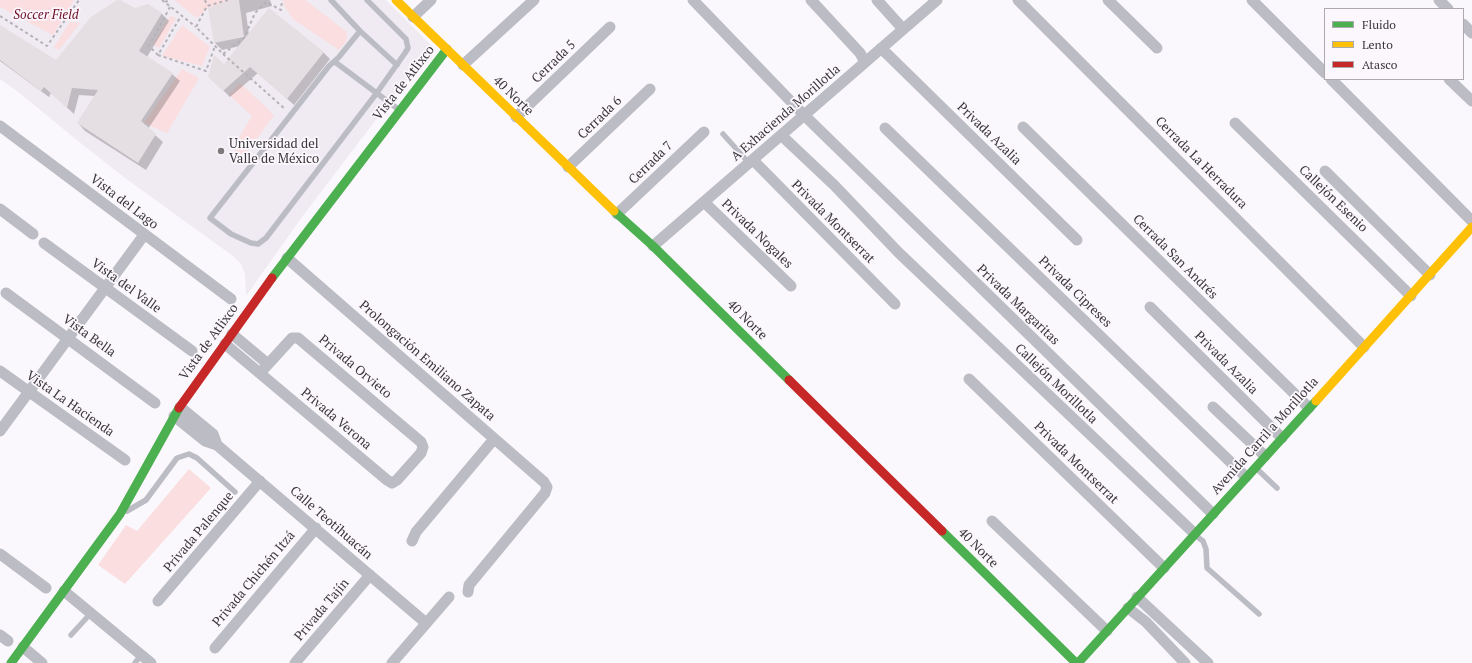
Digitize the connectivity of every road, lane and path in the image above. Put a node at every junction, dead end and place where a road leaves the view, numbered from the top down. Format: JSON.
{"nodes":[{"id":1,"x":79,"y":0,"type":"edge"},
{"id":2,"x":162,"y":0,"type":"edge"},
{"id":3,"x":170,"y":0,"type":"edge"},
{"id":4,"x":205,"y":0,"type":"edge"},
{"id":5,"x":228,"y":0,"type":"edge"},
{"id":6,"x":282,"y":0,"type":"edge"},
{"id":7,"x":331,"y":0,"type":"edge"},
{"id":8,"x":368,"y":0,"type":"edge"},
{"id":9,"x":396,"y":0,"type":"edge"},
{"id":10,"x":431,"y":0,"type":"edge"},
{"id":11,"x":534,"y":0,"type":"edge"},
{"id":12,"x":693,"y":0,"type":"edge"},
{"id":13,"x":811,"y":0,"type":"edge"},
{"id":14,"x":877,"y":0,"type":"edge"},
{"id":15,"x":937,"y":0,"type":"edge"},
{"id":16,"x":1018,"y":0,"type":"edge"},
{"id":17,"x":1108,"y":0,"type":"edge"},
{"id":18,"x":1252,"y":0,"type":"edge"},
{"id":19,"x":1439,"y":0,"type":"edge"},
{"id":20,"x":165,"y":2,"type":"junction"},
{"id":21,"x":207,"y":6,"type":"junction"},
{"id":22,"x":170,"y":7,"type":"junction"},
{"id":23,"x":1447,"y":8,"type":"edge"},
{"id":24,"x":0,"y":16,"type":"edge"},
{"id":25,"x":181,"y":16,"type":"junction"},
{"id":26,"x":413,"y":17,"type":"junction"},
{"id":27,"x":1464,"y":25,"type":"edge"},
{"id":28,"x":196,"y":27,"type":"junction"},
{"id":29,"x":610,"y":27,"type":"dead end"},
{"id":30,"x":904,"y":29,"type":"junction"},
{"id":31,"x":360,"y":31,"type":"junction"},
{"id":32,"x":1472,"y":33,"type":"edge"},
{"id":33,"x":215,"y":46,"type":"junction"},
{"id":34,"x":881,"y":48,"type":"junction"},
{"id":35,"x":1157,"y":48,"type":"dead end"},
{"id":36,"x":447,"y":49,"type":"junction"},
{"id":37,"x":223,"y":54,"type":"junction"},
{"id":38,"x":158,"y":56,"type":"junction"},
{"id":39,"x":334,"y":62,"type":"junction"},
{"id":40,"x":865,"y":62,"type":"junction"},
{"id":41,"x":397,"y":65,"type":"junction"},
{"id":42,"x":463,"y":66,"type":"junction"},
{"id":43,"x":1324,"y":72,"type":"edge"},
{"id":44,"x":1332,"y":80,"type":"edge"},
{"id":45,"x":1450,"y":80,"type":"edge"},
{"id":46,"x":650,"y":89,"type":"dead end"},
{"id":47,"x":376,"y":94,"type":"junction"},
{"id":48,"x":1472,"y":100,"type":"edge"},
{"id":49,"x":400,"y":111,"type":"junction"},
{"id":50,"x":291,"y":115,"type":"junction"},
{"id":51,"x":804,"y":116,"type":"junction"},
{"id":52,"x":516,"y":117,"type":"junction"},
{"id":53,"x":1235,"y":123,"type":"dead end"},
{"id":54,"x":1023,"y":127,"type":"dead end"},
{"id":55,"x":885,"y":128,"type":"dead end"},
{"id":56,"x":2,"y":132,"type":"edge"},
{"id":57,"x":704,"y":132,"type":"dead end"},
{"id":58,"x":723,"y":134,"type":"dead end"},
{"id":59,"x":781,"y":136,"type":"junction"},
{"id":60,"x":751,"y":161,"type":"junction"},
{"id":61,"x":568,"y":167,"type":"junction"},
{"id":62,"x":1324,"y":171,"type":"dead end"},
{"id":63,"x":704,"y":202,"type":"junction"},
{"id":64,"x":0,"y":209,"type":"edge"},
{"id":65,"x":617,"y":214,"type":"junction"},
{"id":66,"x":1472,"y":221,"type":"edge"},
{"id":67,"x":1472,"y":227,"type":"edge"},
{"id":68,"x":33,"y":234,"type":"dead end"},
{"id":69,"x":144,"y":235,"type":"junction"},
{"id":70,"x":1077,"y":240,"type":"dead end"},
{"id":71,"x":44,"y":243,"type":"dead end"},
{"id":72,"x":653,"y":246,"type":"junction"},
{"id":73,"x":287,"y":258,"type":"junction"},
{"id":74,"x":1430,"y":275,"type":"junction"},
{"id":75,"x":791,"y":286,"type":"dead end"},
{"id":76,"x":106,"y":288,"type":"junction"},
{"id":77,"x":6,"y":293,"type":"dead end"},
{"id":78,"x":1411,"y":296,"type":"junction"},
{"id":79,"x":231,"y":299,"type":"dead end"},
{"id":80,"x":895,"y":304,"type":"dead end"},
{"id":81,"x":1150,"y":308,"type":"dead end"},
{"id":82,"x":232,"y":334,"type":"junction"},
{"id":83,"x":68,"y":338,"type":"junction"},
{"id":84,"x":225,"y":344,"type":"junction"},
{"id":85,"x":1364,"y":346,"type":"junction"},
{"id":86,"x":192,"y":351,"type":"dead end"},
{"id":87,"x":268,"y":364,"type":"junction"},
{"id":88,"x":0,"y":371,"type":"edge"},
{"id":89,"x":260,"y":373,"type":"junction"},
{"id":90,"x":969,"y":379,"type":"dead end"},
{"id":91,"x":29,"y":392,"type":"junction"},
{"id":92,"x":155,"y":403,"type":"dead end"},
{"id":93,"x":1213,"y":407,"type":"dead end"},
{"id":94,"x":1309,"y":408,"type":"junction"},
{"id":95,"x":177,"y":411,"type":"junction"},
{"id":96,"x":0,"y":431,"type":"edge"},
{"id":97,"x":1282,"y":438,"type":"junction"},
{"id":98,"x":494,"y":439,"type":"junction"},
{"id":99,"x":423,"y":447,"type":"joint"},
{"id":100,"x":1265,"y":456,"type":"junction"},
{"id":101,"x":125,"y":460,"type":"dead end"},
{"id":102,"x":1255,"y":467,"type":"junction"},
{"id":103,"x":1246,"y":477,"type":"junction"},
{"id":104,"x":260,"y":481,"type":"junction"},
{"id":105,"x":1277,"y":488,"type":"dead end"},
{"id":106,"x":235,"y":492,"type":"dead end"},
{"id":107,"x":120,"y":514,"type":"junction"},
{"id":108,"x":1213,"y":514,"type":"junction"},
{"id":109,"x":992,"y":521,"type":"dead end"},
{"id":110,"x":316,"y":528,"type":"junction"},
{"id":111,"x":1194,"y":534,"type":"junction"},
{"id":112,"x":412,"y":541,"type":"dead end"},
{"id":113,"x":0,"y":554,"type":"edge"},
{"id":114,"x":1164,"y":568,"type":"junction"},
{"id":115,"x":370,"y":575,"type":"junction"},
{"id":116,"x":46,"y":588,"type":"dead end"},
{"id":117,"x":64,"y":591,"type":"junction"},
{"id":118,"x":468,"y":592,"type":"dead end"},
{"id":119,"x":449,"y":597,"type":"dead end"},
{"id":120,"x":1137,"y":598,"type":"junction"},
{"id":121,"x":158,"y":601,"type":"dead end"},
{"id":122,"x":1128,"y":608,"type":"junction"},
{"id":123,"x":91,"y":613,"type":"junction"},
{"id":124,"x":1259,"y":614,"type":"dead end"},
{"id":125,"x":426,"y":623,"type":"junction"},
{"id":126,"x":1167,"y":625,"type":"junction"},
{"id":127,"x":1107,"y":631,"type":"junction"},
{"id":128,"x":71,"y":635,"type":"dead end"},
{"id":129,"x":1158,"y":636,"type":"junction"},
{"id":130,"x":23,"y":647,"type":"junction"},
{"id":131,"x":214,"y":648,"type":"dead end"},
{"id":132,"x":138,"y":659,"type":"edge"},
{"id":133,"x":11,"y":663,"type":"edge"},
{"id":134,"x":42,"y":663,"type":"edge"},
{"id":135,"x":151,"y":663,"type":"edge"},
{"id":136,"x":295,"y":663,"type":"edge"},
{"id":137,"x":392,"y":663,"type":"edge"},
{"id":138,"x":1077,"y":663,"type":"edge"},
{"id":139,"x":1185,"y":663,"type":"edge"},
{"id":140,"x":1208,"y":663,"type":"edge"}],
"edges":[{"from":1,"to":24,"type":"path"},
{"from":2,"to":20,"type":"path"},
{"from":3,"to":20,"type":"path"},
{"from":4,"to":21,"type":"path"},
{"from":5,"to":21,"type":"path"},
{"from":6,"to":37,"type":"path"},
{"from":7,"to":31,"type":"lane"},
{"from":8,"to":41,"type":"lane"},
{"from":9,"to":26,"type":"street","name":"40 Norte"},
{"from":10,"to":26,"type":"street"},
{"from":11,"to":42,"type":"street"},
{"from":12,"to":51,"type":"street","name":"Privada Margaritas"},
{"from":13,"to":40,"type":"street"},
{"from":14,"to":30,"type":"street"},
{"from":15,"to":30,"type":"street","name":"A Exhacienda Morillotla"},
{"from":16,"to":85,"type":"street","name":"Cerrada La Herradura"},
{"from":17,"to":35,"type":"street"},
{"from":18,"to":43,"type":"street"},
{"from":19,"to":23,"type":"street"},
{"from":20,"to":22,"type":"path"},
{"from":21,"to":28,"type":"path"},
{"from":22,"to":25,"type":"path"},
{"from":22,"to":38,"type":"path"},
{"from":25,"to":28,"type":"path"},
{"from":25,"to":38,"type":"path"},
{"from":26,"to":36,"type":"street","name":"40 Norte"},
{"from":27,"to":32,"type":"street"},
{"from":28,"to":33,"type":"path"},
{"from":29,"to":52,"type":"street","name":"Cerrada 5"},
{"from":30,"to":34,"type":"street","name":"A Exhacienda Morillotla"},
{"from":31,"to":39,"type":"lane"},
{"from":31,"to":41,"type":"lane"},
{"from":33,"to":37,"type":"path"},
{"from":33,"to":38,"type":"path"},
{"from":34,"to":40,"type":"street","name":"A Exhacienda Morillotla"},
{"from":34,"to":70,"type":"street","name":"Privada Azalia"},
{"from":36,"to":42,"type":"street","name":"40 Norte"},
{"from":36,"to":49,"type":"street","name":"Vista de Atlixco"},
{"from":37,"to":50,"type":"path"},
{"from":39,"to":47,"type":"lane"},
{"from":39,"to":50,"type":"lane"},
{"from":40,"to":51,"type":"street","name":"A Exhacienda Morillotla"},
{"from":41,"to":47,"type":"lane"},
{"from":42,"to":52,"type":"street","name":"40 Norte"},
{"from":44,"to":66,"type":"street"},
{"from":45,"to":48,"type":"street"},
{"from":46,"to":61,"type":"street","name":"Cerrada 6"},
{"from":47,"to":49,"type":"lane"},
{"from":47,"to":50,"type":"lane"},
{"from":49,"to":73,"type":"street","name":"Vista de Atlixco"},
{"from":51,"to":59,"type":"street","name":"A Exhacienda Morillotla"},
{"from":51,"to":108,"type":"street","name":"Privada Margaritas"},
{"from":52,"to":61,"type":"street","name":"40 Norte"},
{"from":53,"to":78,"type":"street","name":"Callejón Esenio"},
{"from":54,"to":94,"type":"street","name":"Cerrada San Andrés"},
{"from":55,"to":103,"type":"street","name":"Privada Cipreses"},
{"from":56,"to":69,"type":"street","name":"Vista del Lago"},
{"from":57,"to":65,"type":"street","name":"Cerrada 7"},
{"from":58,"to":60,"type":"lane"},
{"from":59,"to":60,"type":"street","name":"A Exhacienda Morillotla"},
{"from":59,"to":111,"type":"street","name":"Callejón Morillotla"},
{"from":60,"to":63,"type":"street","name":"A Exhacienda Morillotla"},
{"from":60,"to":80,"type":"street","name":"Privada Montserrat"},
{"from":61,"to":65,"type":"street","name":"40 Norte"},
{"from":62,"to":74,"type":"street"},
{"from":63,"to":72,"type":"street","name":"A Exhacienda Morillotla"},
{"from":63,"to":75,"type":"street","name":"Privada Nogales"},
{"from":64,"to":68,"type":"street"},
{"from":65,"to":72,"type":"street","name":"40 Norte"},
{"from":67,"to":74,"type":"street","name":"Avenida Carril a Morillotla"},
{"from":69,"to":76,"type":"street"},
{"from":69,"to":79,"type":"street","name":"Vista del Lago"},
{"from":71,"to":76,"type":"street","name":"Vista del Valle"},
{"from":72,"to":138,"type":"street","name":"40 Norte"},
{"from":73,"to":82,"type":"street","name":"Vista de Atlixco"},
{"from":73,"to":98,"type":"street","name":"Prolongación Emiliano Zapata"},
{"from":74,"to":78,"type":"street","name":"Avenida Carril a Morillotla"},
{"from":76,"to":83,"type":"street"},
{"from":76,"to":86,"type":"street","name":"Vista del Valle"},
{"from":77,"to":83,"type":"street","name":"Vista Bella"},
{"from":78,"to":85,"type":"street","name":"Avenida Carril a Morillotla"},
{"from":81,"to":97,"type":"street","name":"Privada Azalia"},
{"from":82,"to":84,"type":"street","name":"Vista de Atlixco"},
{"from":82,"to":87,"type":"street"},
{"from":83,"to":91,"type":"street"},
{"from":83,"to":92,"type":"street","name":"Vista Bella"},
{"from":84,"to":89,"type":"street","name":"Privada Verona"},
{"from":84,"to":95,"type":"street","name":"Vista de Atlixco"},
{"from":85,"to":94,"type":"street","name":"Avenida Carril a Morillotla"},
{"from":87,"to":89,"type":"street","name":"Privada Orvieto"},
{"from":87,"to":99,"type":"street","name":"Privada Orvieto"},
{"from":88,"to":91,"type":"street","name":"Vista La Hacienda"},
{"from":89,"to":99,"type":"street","name":"Privada Verona"},
{"from":90,"to":114,"type":"street","name":"Privada Montserrat"},
{"from":91,"to":96,"type":"street"},
{"from":91,"to":101,"type":"street","name":"Vista La Hacienda"},
{"from":93,"to":100,"type":"street"},
{"from":94,"to":97,"type":"street","name":"Avenida Carril a Morillotla"},
{"from":95,"to":104,"type":"street","name":"Calle Teotihuacán"},
{"from":95,"to":107,"type":"street","name":"Vista de Atlixco"},
{"from":97,"to":100,"type":"street","name":"Avenida Carril a Morillotla"},
{"from":98,"to":112,"type":"street"},
{"from":98,"to":118,"type":"street","name":"Prolongación Emiliano Zapata"},
{"from":100,"to":102,"type":"street","name":"Avenida Carril a Morillotla"},
{"from":102,"to":103,"type":"street","name":"Avenida Carril a Morillotla"},
{"from":102,"to":105,"type":"lane"},
{"from":103,"to":108,"type":"street","name":"Avenida Carril a Morillotla"},
{"from":104,"to":110,"type":"street","name":"Calle Teotihuacán"},
{"from":104,"to":121,"type":"street","name":"Privada Palenque"},
{"from":106,"to":107,"type":"lane"},
{"from":107,"to":117,"type":"street","name":"Vista de Atlixco"},
{"from":108,"to":111,"type":"street","name":"Avenida Carril a Morillotla"},
{"from":109,"to":127,"type":"street"},
{"from":110,"to":115,"type":"street","name":"Calle Teotihuacán"},
{"from":110,"to":131,"type":"street","name":"Privada Chichén Itzá"},
{"from":111,"to":114,"type":"street","name":"Avenida Carril a Morillotla"},
{"from":111,"to":124,"type":"lane"},
{"from":113,"to":116,"type":"street"},
{"from":114,"to":120,"type":"street","name":"Avenida Carril a Morillotla"},
{"from":115,"to":125,"type":"street","name":"Calle Teotihuacán"},
{"from":115,"to":136,"type":"street","name":"Privada Tajín"},
{"from":117,"to":123,"type":"street"},
{"from":117,"to":130,"type":"street","name":"Vista de Atlixco"},
{"from":119,"to":125,"type":"street"},
{"from":120,"to":122,"type":"street","name":"Avenida Carril a Morillotla"},
{"from":120,"to":126,"type":"street"},
{"from":122,"to":127,"type":"street","name":"Avenida Carril a Morillotla"},
{"from":122,"to":129,"type":"street"},
{"from":123,"to":128,"type":"lane"},
{"from":123,"to":132,"type":"street"},
{"from":125,"to":137,"type":"street"},
{"from":126,"to":129,"type":"street"},
{"from":126,"to":140,"type":"street"},
{"from":127,"to":138,"type":"street","name":"Avenida Carril a Morillotla"},
{"from":129,"to":139,"type":"street"},
{"from":130,"to":133,"type":"street","name":"Vista de Atlixco"},
{"from":130,"to":134,"type":"street"},
{"from":132,"to":135,"type":"street"}]}
